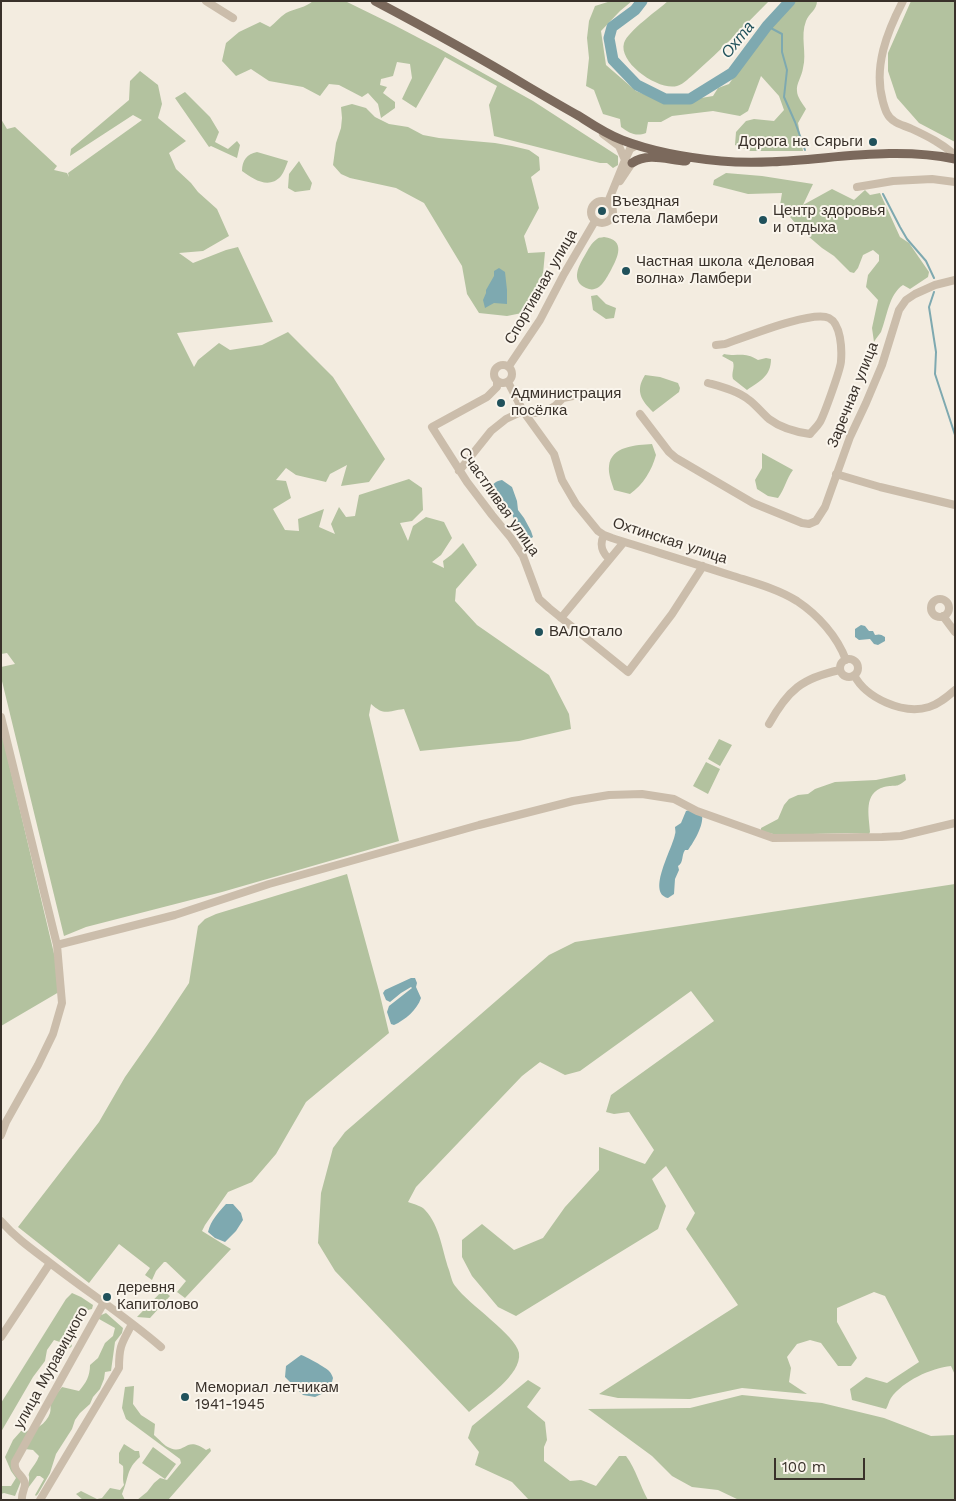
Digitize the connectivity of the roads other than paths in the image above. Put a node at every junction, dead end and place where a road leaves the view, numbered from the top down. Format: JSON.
{"nodes":[{"id":1,"x":206,"y":1,"type":"edge"},
{"id":2,"x":375,"y":1,"type":"edge"},
{"id":3,"x":903,"y":1,"type":"edge"},
{"id":4,"x":233,"y":18,"type":"dead end"},
{"id":5,"x":596,"y":127,"type":"junction"},
{"id":6,"x":637,"y":145,"type":"junction"},
{"id":7,"x":955,"y":157,"type":"edge"},
{"id":8,"x":702,"y":158,"type":"junction"},
{"id":9,"x":628,"y":161,"type":"junction"},
{"id":10,"x":955,"y":182,"type":"edge"},
{"id":11,"x":857,"y":187,"type":"dead end"},
{"id":12,"x":610,"y":199,"type":"junction"},
{"id":13,"x":595,"y":221,"type":"junction"},
{"id":14,"x":955,"y":280,"type":"edge"},
{"id":15,"x":716,"y":345,"type":"dead end"},
{"id":16,"x":509,"y":366,"type":"junction"},
{"id":17,"x":497,"y":381,"type":"junction"},
{"id":18,"x":508,"y":382,"type":"junction"},
{"id":19,"x":708,"y":383,"type":"dead end"},
{"id":20,"x":583,"y":394,"type":"dead end"},
{"id":21,"x":523,"y":410,"type":"junction"},
{"id":22,"x":640,"y":414,"type":"dead end"},
{"id":23,"x":460,"y":471,"type":"junction"},
{"id":24,"x":836,"y":474,"type":"junction"},
{"id":25,"x":955,"y":505,"type":"edge"},
{"id":26,"x":604,"y":535,"type":"junction"},
{"id":27,"x":624,"y":542,"type":"junction"},
{"id":28,"x":610,"y":559,"type":"junction"},
{"id":29,"x":702,"y":566,"type":"junction"},
{"id":30,"x":943,"y":616,"type":"dead end"},
{"id":31,"x":562,"y":618,"type":"junction"},
{"id":32,"x":955,"y":632,"type":"edge"},
{"id":33,"x":846,"y":660,"type":"junction"},
{"id":34,"x":840,"y":670,"type":"junction"},
{"id":35,"x":854,"y":675,"type":"junction"},
{"id":36,"x":955,"y":690,"type":"edge"},
{"id":37,"x":1,"y":717,"type":"edge"},
{"id":38,"x":769,"y":724,"type":"dead end"},
{"id":39,"x":955,"y":823,"type":"edge"},
{"id":40,"x":57,"y":945,"type":"junction"},
{"id":41,"x":1,"y":1135,"type":"edge"},
{"id":42,"x":1,"y":1221,"type":"edge"},
{"id":43,"x":50,"y":1263,"type":"junction"},
{"id":44,"x":103,"y":1304,"type":"junction"},
{"id":45,"x":132,"y":1324,"type":"junction"},
{"id":46,"x":1,"y":1337,"type":"edge"},
{"id":47,"x":161,"y":1347,"type":"dead end"},
{"id":48,"x":22,"y":1500,"type":"edge"},
{"id":49,"x":40,"y":1500,"type":"edge"}],
"edges":[{"from":1,"to":4,"type":"street"},
{"from":2,"to":5,"type":"main road"},
{"from":3,"to":7,"type":"street"},
{"from":5,"to":6,"type":"main road"},
{"from":5,"to":9,"type":"street"},
{"from":6,"to":8,"type":"main road"},
{"from":6,"to":9,"type":"main road"},
{"from":7,"to":8,"type":"main road"},
{"from":8,"to":9,"type":"main road"},
{"from":9,"to":12,"type":"street","name":"Спортивная улица"},
{"from":10,"to":11,"type":"street"},
{"from":12,"to":13,"type":"street","name":"Спортивная улица"},
{"from":12,"to":13,"type":"street","name":"Спортивная улица"},
{"from":13,"to":16,"type":"street","name":"Спортивная улица"},
{"from":14,"to":24,"type":"street","name":"Заречная улица"},
{"from":15,"to":19,"type":"street"},
{"from":16,"to":17,"type":"street","name":"Спортивная улица"},
{"from":16,"to":18,"type":"street","name":"Спортивная улица"},
{"from":17,"to":18,"type":"street"},
{"from":17,"to":23,"type":"street","name":"Счастливая улица"},
{"from":18,"to":21,"type":"street","name":"Охтинская улица"},
{"from":20,"to":21,"type":"street"},
{"from":21,"to":23,"type":"street"},
{"from":21,"to":26,"type":"street","name":"Охтинская улица"},
{"from":22,"to":24,"type":"street","name":"Заречная улица"},
{"from":23,"to":31,"type":"street","name":"Счастливая улица"},
{"from":24,"to":25,"type":"street"},
{"from":26,"to":27,"type":"street","name":"Охтинская улица"},
{"from":26,"to":28,"type":"street"},
{"from":27,"to":28,"type":"street"},
{"from":27,"to":29,"type":"street","name":"Охтинская улица"},
{"from":28,"to":31,"type":"street"},
{"from":29,"to":31,"type":"street","name":"Счастливая улица"},
{"from":29,"to":33,"type":"street","name":"Охтинская улица"},
{"from":30,"to":32,"type":"street"},
{"from":33,"to":34,"type":"street"},
{"from":33,"to":35,"type":"street","name":"Охтинская улица"},
{"from":34,"to":35,"type":"street","name":"Охтинская улица"},
{"from":34,"to":38,"type":"street"},
{"from":35,"to":36,"type":"street","name":"Охтинская улица"},
{"from":37,"to":40,"type":"street"},
{"from":39,"to":40,"type":"street"},
{"from":40,"to":41,"type":"street"},
{"from":42,"to":43,"type":"street"},
{"from":43,"to":44,"type":"street"},
{"from":43,"to":46,"type":"street"},
{"from":44,"to":45,"type":"street"},
{"from":44,"to":48,"type":"street","name":"улица Муравицкого"},
{"from":45,"to":47,"type":"street"},
{"from":45,"to":49,"type":"street"}]}
